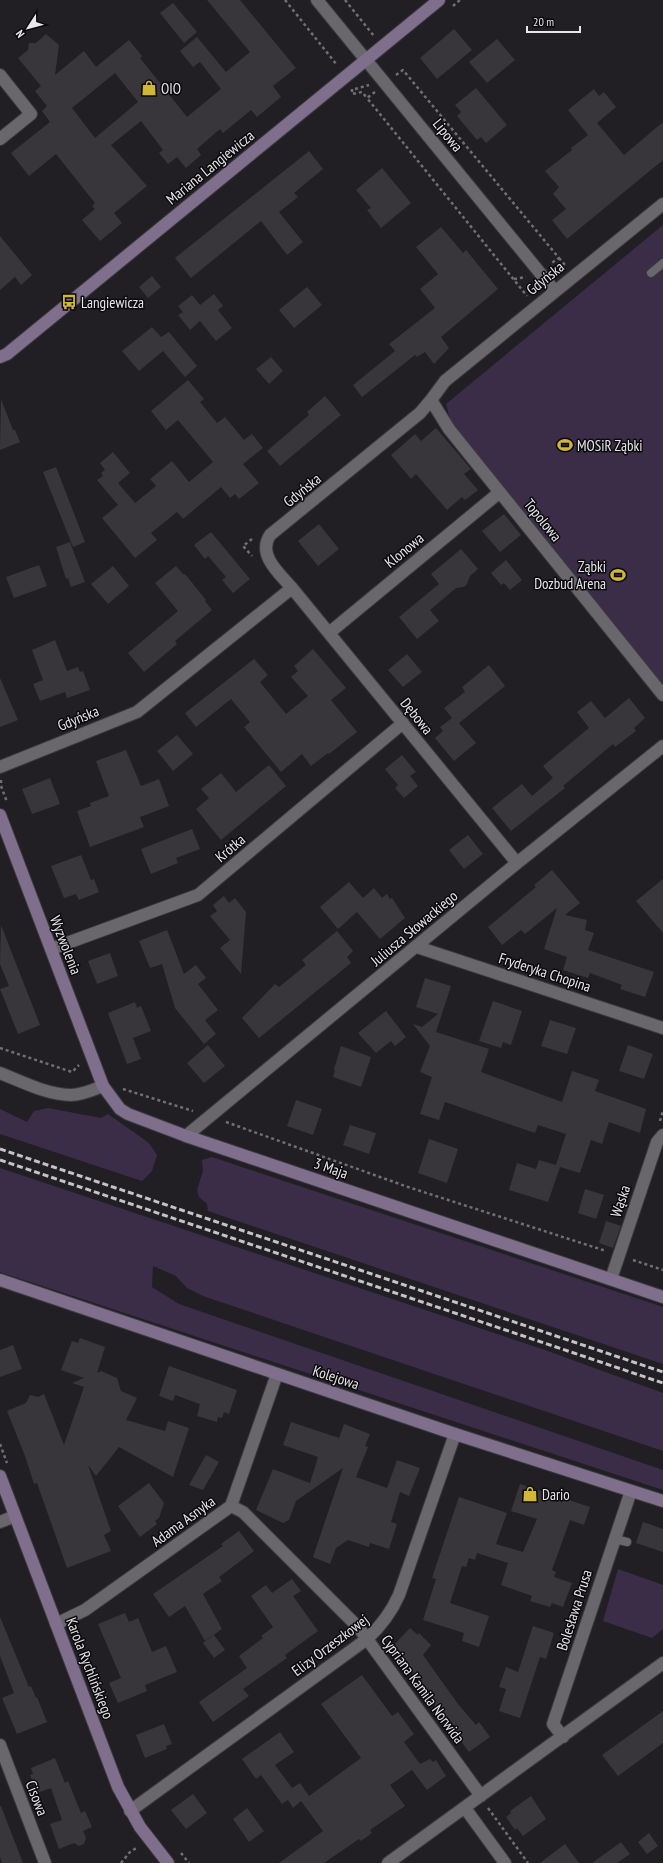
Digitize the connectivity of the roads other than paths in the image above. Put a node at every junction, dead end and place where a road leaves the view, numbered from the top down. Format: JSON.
{"nodes":[{"id":1,"x":317,"y":0,"type":"edge"},
{"id":2,"x":439,"y":0,"type":"edge"},
{"id":3,"x":366,"y":60,"type":"junction"},
{"id":4,"x":0,"y":76,"type":"edge"},
{"id":5,"x":0,"y":139,"type":"edge"},
{"id":6,"x":663,"y":204,"type":"edge"},
{"id":7,"x":663,"y":263,"type":"edge"},
{"id":8,"x":651,"y":273,"type":"dead end"},
{"id":9,"x":554,"y":290,"type":"junction"},
{"id":10,"x":0,"y":357,"type":"edge"},
{"id":11,"x":431,"y":400,"type":"junction"},
{"id":12,"x":500,"y":492,"type":"junction"},
{"id":13,"x":292,"y":588,"type":"junction"},
{"id":14,"x":329,"y":633,"type":"junction"},
{"id":15,"x":663,"y":695,"type":"edge"},
{"id":16,"x":403,"y":723,"type":"junction"},
{"id":17,"x":663,"y":746,"type":"edge"},
{"id":18,"x":0,"y":767,"type":"edge"},
{"id":19,"x":0,"y":815,"type":"edge"},
{"id":20,"x":517,"y":863,"type":"junction"},
{"id":21,"x":417,"y":947,"type":"junction"},
{"id":22,"x":50,"y":949,"type":"junction"},
{"id":23,"x":663,"y":1028,"type":"edge"},
{"id":24,"x":0,"y":1073,"type":"edge"},
{"id":25,"x":103,"y":1086,"type":"junction"},
{"id":26,"x":186,"y":1136,"type":"junction"},
{"id":27,"x":663,"y":1136,"type":"edge"},
{"id":28,"x":611,"y":1279,"type":"junction"},
{"id":29,"x":0,"y":1280,"type":"edge"},
{"id":30,"x":663,"y":1297,"type":"edge"},
{"id":31,"x":277,"y":1374,"type":"junction"},
{"id":32,"x":455,"y":1434,"type":"junction"},
{"id":33,"x":0,"y":1476,"type":"edge"},
{"id":34,"x":631,"y":1491,"type":"junction"},
{"id":35,"x":663,"y":1501,"type":"edge"},
{"id":36,"x":231,"y":1506,"type":"junction"},
{"id":37,"x":15,"y":1516,"type":"junction"},
{"id":38,"x":0,"y":1522,"type":"edge"},
{"id":39,"x":56,"y":1624,"type":"junction"},
{"id":40,"x":367,"y":1639,"type":"junction"},
{"id":41,"x":663,"y":1663,"type":"edge"},
{"id":42,"x":563,"y":1737,"type":"junction"},
{"id":43,"x":0,"y":1745,"type":"edge"},
{"id":44,"x":484,"y":1801,"type":"junction"},
{"id":45,"x":465,"y":1808,"type":"junction"},
{"id":46,"x":130,"y":1811,"type":"junction"},
{"id":47,"x":44,"y":1863,"type":"edge"},
{"id":48,"x":168,"y":1863,"type":"edge"},
{"id":49,"x":388,"y":1863,"type":"edge"},
{"id":50,"x":505,"y":1863,"type":"edge"}],
"edges":[{"from":1,"to":3,"type":"street","name":"Lipowa"},
{"from":2,"to":3,"type":"street","name":"Mariana Langiewicza"},
{"from":3,"to":9,"type":"street","name":"Lipowa"},
{"from":3,"to":10,"type":"street","name":"Mariana Langiewicza"},
{"from":4,"to":5,"type":"street"},
{"from":6,"to":9,"type":"street","name":"Gdyńska"},
{"from":7,"to":8,"type":"lane"},
{"from":9,"to":11,"type":"street","name":"Gdyńska"},
{"from":11,"to":12,"type":"street","name":"Topolowa"},
{"from":11,"to":13,"type":"street","name":"Gdyńska"},
{"from":12,"to":14,"type":"street","name":"Klonowa"},
{"from":12,"to":15,"type":"street","name":"Topolowa"},
{"from":13,"to":14,"type":"street","name":"Dębowa"},
{"from":13,"to":18,"type":"street","name":"Gdyńska"},
{"from":14,"to":16,"type":"street","name":"Dębowa"},
{"from":16,"to":20,"type":"street","name":"Dębowa"},
{"from":16,"to":22,"type":"street","name":"Krótka"},
{"from":17,"to":20,"type":"street","name":"Juliusza Słowackiego"},
{"from":19,"to":22,"type":"street","name":"Wyzwolenia"},
{"from":20,"to":21,"type":"street","name":"Juliusza Słowackiego"},
{"from":21,"to":23,"type":"street","name":"Fryderyka Chopina"},
{"from":21,"to":26,"type":"street","name":"Juliusza Słowackiego"},
{"from":22,"to":25,"type":"street","name":"Wyzwolenia"},
{"from":24,"to":25,"type":"street"},
{"from":25,"to":26,"type":"street","name":"3 Maja"},
{"from":26,"to":28,"type":"street","name":"3 Maja"},
{"from":27,"to":28,"type":"street","name":"Wąska"},
{"from":28,"to":30,"type":"street","name":"3 Maja"},
{"from":29,"to":31,"type":"street","name":"Kolejowa"},
{"from":31,"to":32,"type":"street","name":"Kolejowa"},
{"from":31,"to":36,"type":"street","name":"Adama Asnyka"},
{"from":32,"to":34,"type":"street","name":"Kolejowa"},
{"from":32,"to":40,"type":"street","name":"Elizy Orzeszkowej"},
{"from":33,"to":37,"type":"street","name":"Karola Rychlińskiego"},
{"from":34,"to":35,"type":"street","name":"Kolejowa"},
{"from":34,"to":42,"type":"street","name":"Bolesława Prusa"},
{"from":36,"to":39,"type":"street","name":"Adama Asnyka"},
{"from":36,"to":40,"type":"street","name":"Cypriana Kamila Norwida"},
{"from":37,"to":38,"type":"street"},
{"from":37,"to":39,"type":"street","name":"Karola Rychlińskiego"},
{"from":39,"to":46,"type":"street","name":"Karola Rychlińskiego"},
{"from":40,"to":44,"type":"street","name":"Cypriana Kamila Norwida"},
{"from":40,"to":46,"type":"street","name":"Elizy Orzeszkowej"},
{"from":41,"to":42,"type":"street"},
{"from":42,"to":44,"type":"street"},
{"from":43,"to":47,"type":"street","name":"Cisowa"},
{"from":44,"to":45,"type":"street"},
{"from":45,"to":49,"type":"street"},
{"from":45,"to":50,"type":"street"},
{"from":46,"to":48,"type":"street","name":"Karola Rychlińskiego"}]}
